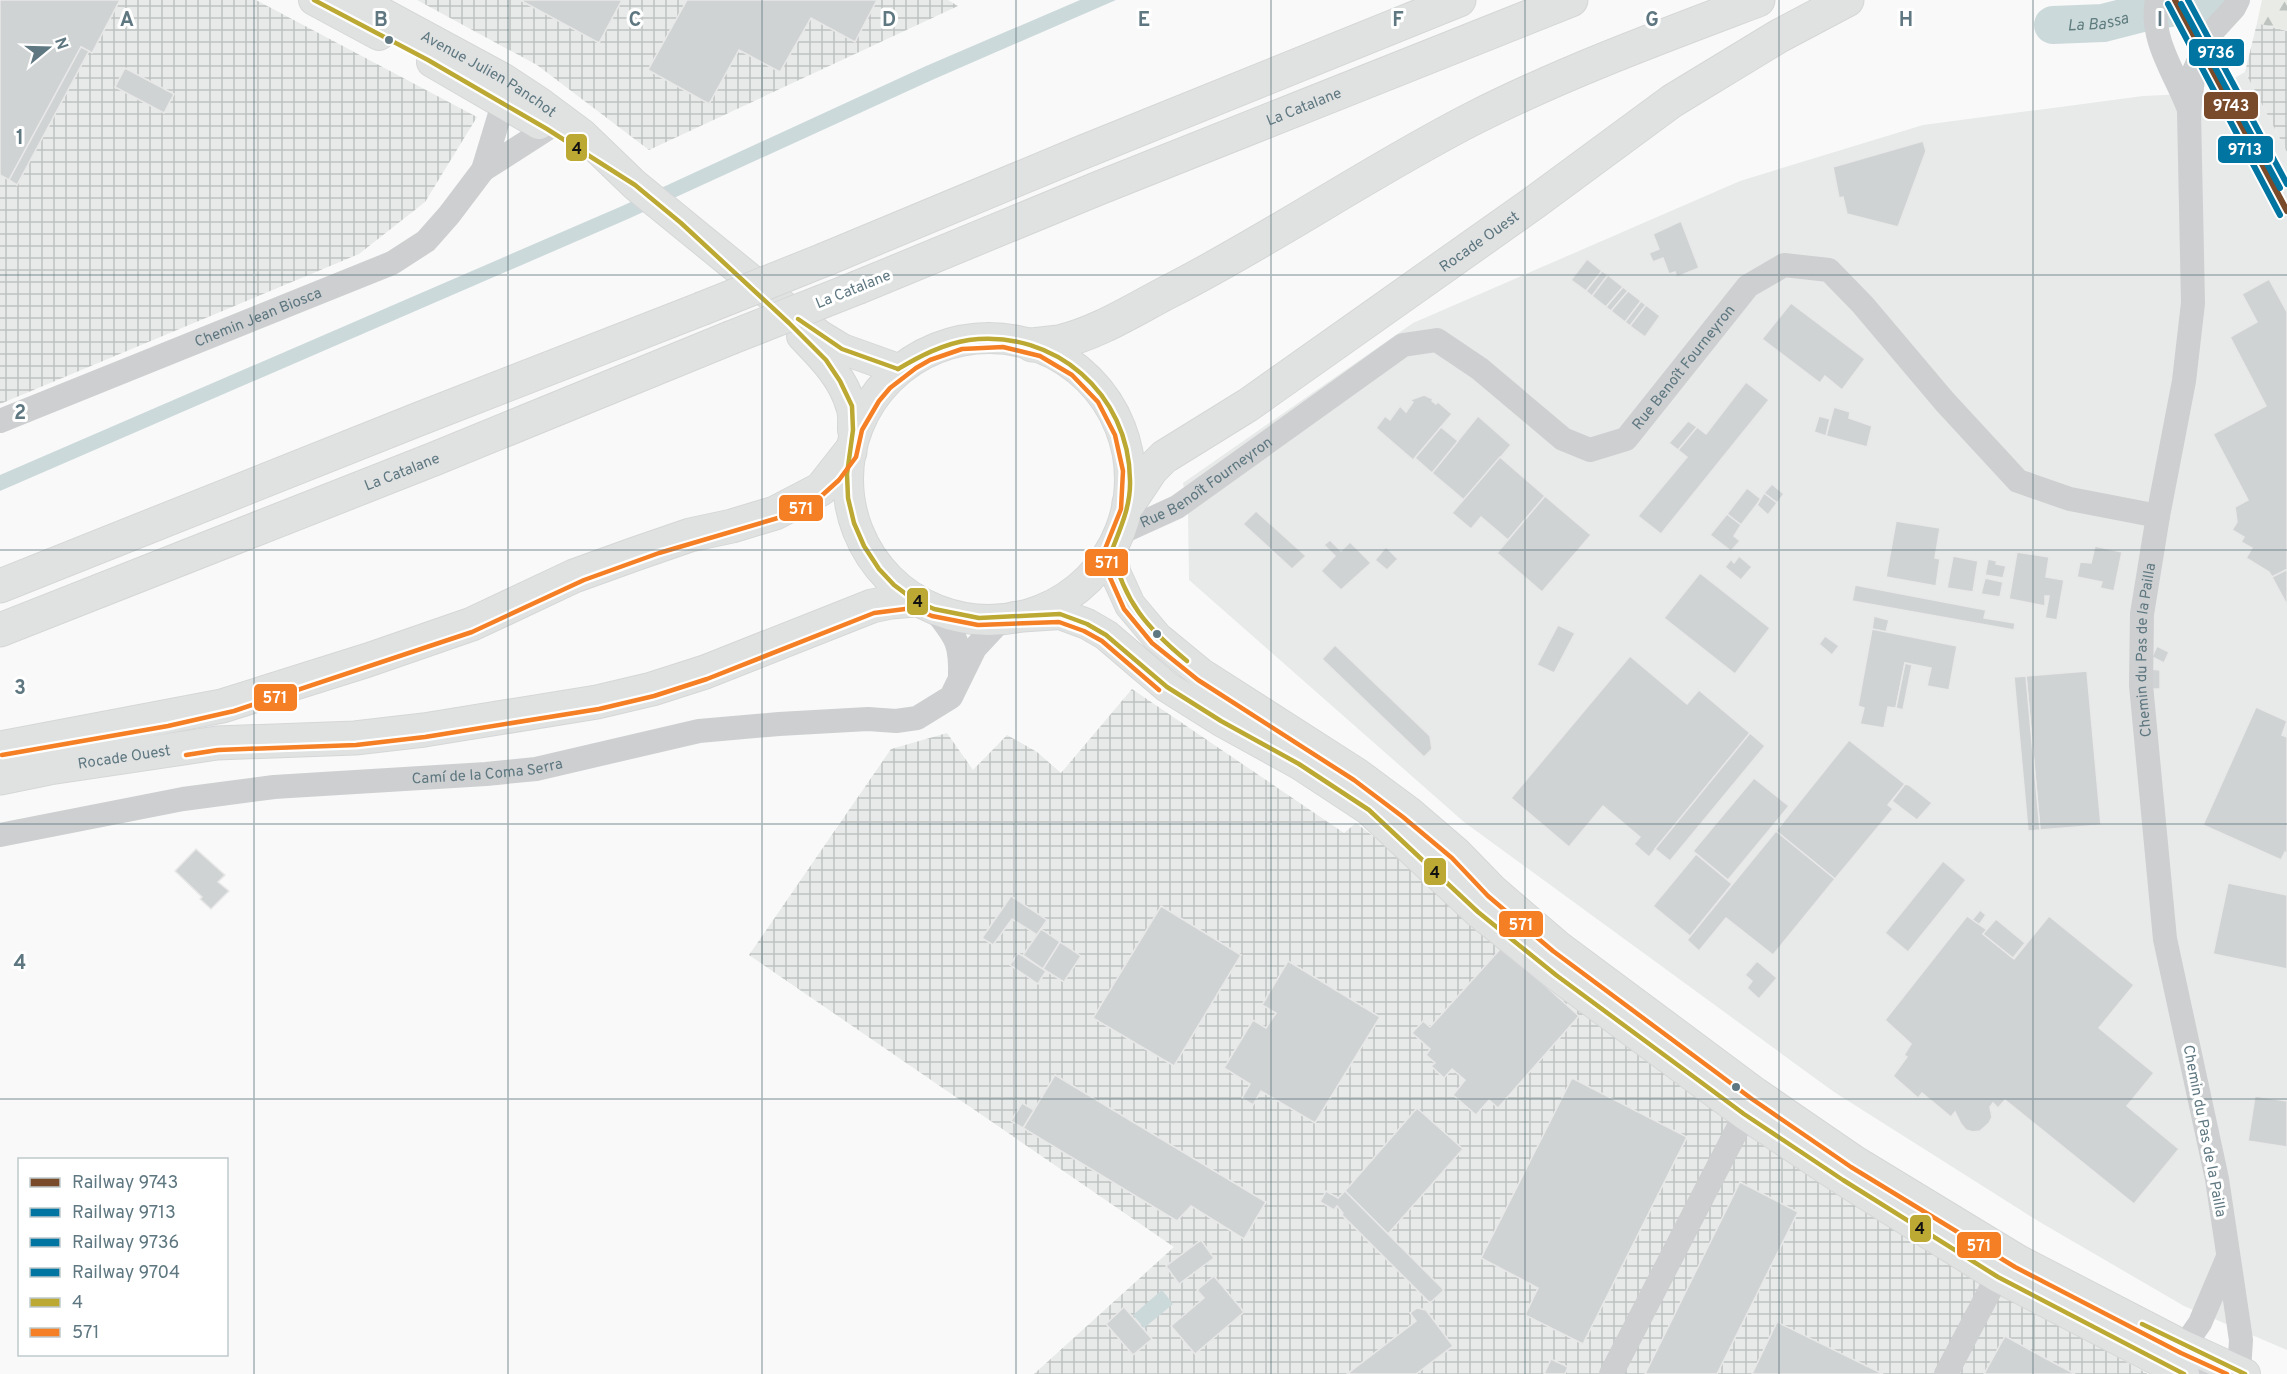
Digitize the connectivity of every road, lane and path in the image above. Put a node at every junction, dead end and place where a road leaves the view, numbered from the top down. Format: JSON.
{"nodes":[{"id":1,"x":314,"y":0,"type":"edge"},
{"id":2,"x":358,"y":0,"type":"edge"},
{"id":3,"x":1459,"y":0,"type":"edge"},
{"id":4,"x":1571,"y":0,"type":"edge"},
{"id":5,"x":1758,"y":0,"type":"edge"},
{"id":6,"x":1847,"y":0,"type":"edge"},
{"id":7,"x":2157,"y":0,"type":"edge"},
{"id":8,"x":2234,"y":3,"type":"edge"},
{"id":9,"x":503,"y":104,"type":"junction"},
{"id":10,"x":2189,"y":112,"type":"junction"},
{"id":11,"x":547,"y":129,"type":"junction"},
{"id":12,"x":483,"y":170,"type":"junction"},
{"id":13,"x":635,"y":185,"type":"junction"},
{"id":14,"x":681,"y":223,"type":"junction"},
{"id":15,"x":1032,"y":345,"type":"junction"},
{"id":16,"x":898,"y":369,"type":"junction"},
{"id":17,"x":0,"y":421,"type":"edge"},
{"id":18,"x":852,"y":440,"type":"junction"},
{"id":19,"x":2158,"y":516,"type":"junction"},
{"id":20,"x":1121,"y":528,"type":"junction"},
{"id":21,"x":0,"y":586,"type":"edge"},
{"id":22,"x":924,"y":604,"type":"junction"},
{"id":23,"x":1009,"y":618,"type":"junction"},
{"id":24,"x":0,"y":630,"type":"edge"},
{"id":25,"x":960,"y":681,"type":"junction"},
{"id":26,"x":0,"y":748,"type":"edge"},
{"id":27,"x":0,"y":778,"type":"edge"},
{"id":28,"x":0,"y":836,"type":"edge"},
{"id":29,"x":1750,"y":1104,"type":"junction"},
{"id":30,"x":2228,"y":1257,"type":"junction"},
{"id":31,"x":2003,"y":1265,"type":"junction"},
{"id":32,"x":2184,"y":1360,"type":"edge"},
{"id":33,"x":2240,"y":1373,"type":"edge"},
{"id":34,"x":1611,"y":1374,"type":"edge"},
{"id":35,"x":1946,"y":1374,"type":"edge"},
{"id":36,"x":2205,"y":1374,"type":"edge"}],
"edges":[{"from":1,"to":9,"type":"main road","name":"Avenue Julien Panchot"},
{"from":2,"to":13,"type":"main road","name":"Avenue Julien Panchot"},
{"from":3,"to":21,"type":"highway","bridge":true},
{"from":4,"to":24,"type":"highway","name":"La Catalane","bridge":true},
{"from":5,"to":15,"type":"highway"},
{"from":6,"to":20,"type":"highway","name":"Rocade Ouest"},
{"from":7,"to":10,"type":"street"},
{"from":8,"to":10,"type":"street"},
{"from":9,"to":11,"type":"main road","name":"Avenue Julien Panchot"},
{"from":9,"to":12,"type":"street","name":"Chemin Jean Biosca"},
{"from":10,"to":19,"type":"street","name":"Chemin du Pas de la Pailla"},
{"from":11,"to":12,"type":"street","name":"Chemin Jean Biosca"},
{"from":11,"to":13,"type":"main road","name":"Avenue Julien Panchot"},
{"from":12,"to":17,"type":"street","name":"Chemin Jean Biosca"},
{"from":13,"to":14,"type":"main road","name":"Avenue Julien Panchot"},
{"from":14,"to":16,"type":"main road","name":"Avenue Julien Panchot"},
{"from":14,"to":18,"type":"main road","name":"Avenue Julien Panchot"},
{"from":15,"to":16,"type":"main road"},
{"from":15,"to":20,"type":"main road"},
{"from":16,"to":18,"type":"main road"},
{"from":18,"to":22,"type":"main road"},
{"from":18,"to":26,"type":"highway","name":"Rocade Ouest"},
{"from":19,"to":20,"type":"street","name":"Rue Benoît Fourneyron"},
{"from":19,"to":30,"type":"street","name":"Chemin du Pas de la Pailla"},
{"from":20,"to":23,"type":"main road"},
{"from":20,"to":29,"type":"main road"},
{"from":22,"to":23,"type":"main road"},
{"from":22,"to":25,"type":"street"},
{"from":22,"to":27,"type":"highway","name":"Rocade Ouest"},
{"from":23,"to":25,"type":"street","name":"Camí de la Coma Serra"},
{"from":23,"to":29,"type":"main road"},
{"from":25,"to":28,"type":"street","name":"Camí de la Coma Serra"},
{"from":29,"to":31,"type":"main road"},
{"from":29,"to":34,"type":"street"},
{"from":30,"to":32,"type":"street"},
{"from":30,"to":33,"type":"street","name":"Chemin du Pas de la Pailla"},
{"from":31,"to":32,"type":"main road"},
{"from":31,"to":35,"type":"street"},
{"from":32,"to":33,"type":"main road"},
{"from":32,"to":36,"type":"street"}]}
